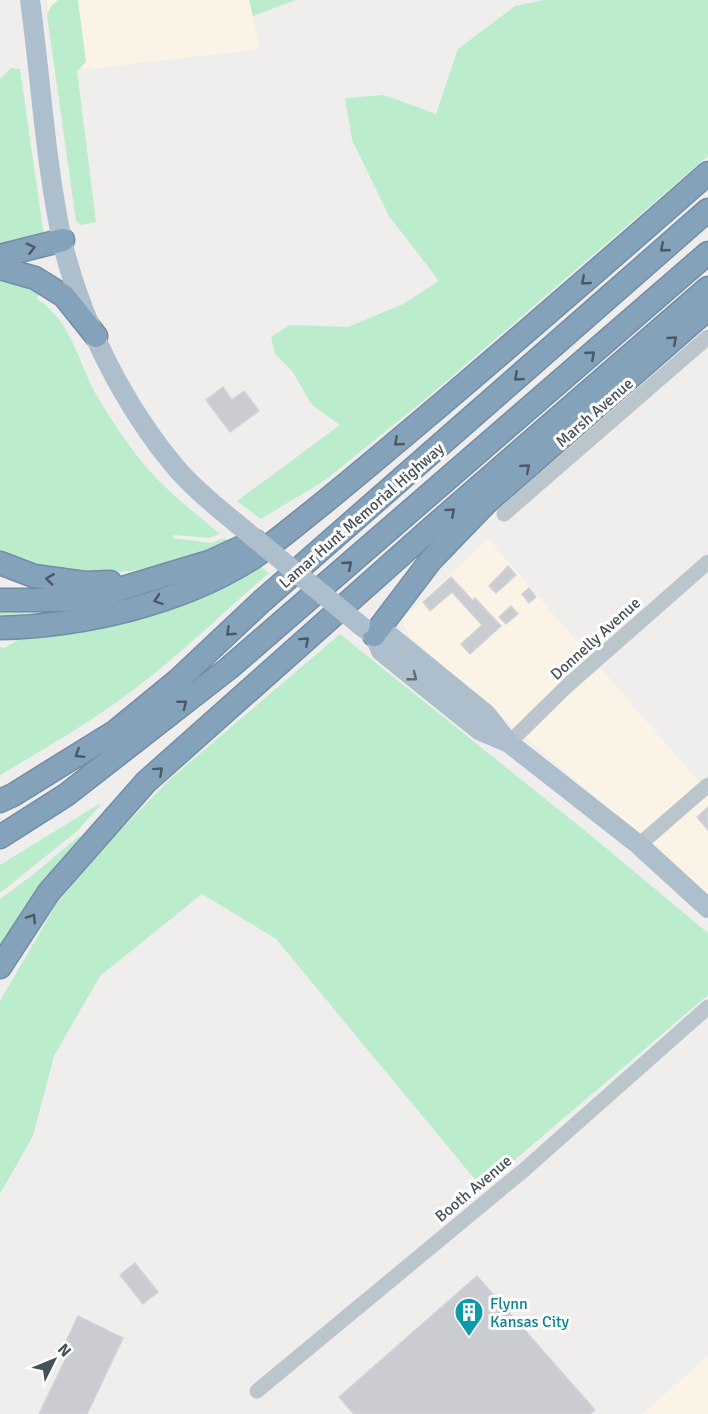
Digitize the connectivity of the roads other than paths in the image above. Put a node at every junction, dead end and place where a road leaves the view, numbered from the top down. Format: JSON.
{"nodes":[{"id":1,"x":30,"y":0,"type":"edge"},
{"id":2,"x":708,"y":173,"type":"edge"},
{"id":3,"x":708,"y":210,"type":"edge"},
{"id":4,"x":63,"y":240,"type":"junction"},
{"id":5,"x":708,"y":253,"type":"edge"},
{"id":6,"x":0,"y":256,"type":"edge"},
{"id":7,"x":0,"y":268,"type":"edge"},
{"id":8,"x":708,"y":288,"type":"edge"},
{"id":9,"x":708,"y":309,"type":"edge"},
{"id":10,"x":96,"y":336,"type":"junction"},
{"id":11,"x":708,"y":336,"type":"edge"},
{"id":12,"x":349,"y":483,"type":"junction"},
{"id":13,"x":504,"y":514,"type":"dead end"},
{"id":14,"x":708,"y":562,"type":"edge"},
{"id":15,"x":0,"y":563,"type":"edge"},
{"id":16,"x":150,"y":580,"type":"junction"},
{"id":17,"x":0,"y":600,"type":"edge"},
{"id":18,"x":0,"y":628,"type":"edge"},
{"id":19,"x":367,"y":630,"type":"junction"},
{"id":20,"x":509,"y":743,"type":"junction"},
{"id":21,"x":708,"y":785,"type":"edge"},
{"id":22,"x":0,"y":801,"type":"edge"},
{"id":23,"x":0,"y":837,"type":"edge"},
{"id":24,"x":639,"y":845,"type":"junction"},
{"id":25,"x":708,"y":908,"type":"edge"},
{"id":26,"x":0,"y":967,"type":"edge"},
{"id":27,"x":708,"y":1007,"type":"edge"},
{"id":28,"x":257,"y":1391,"type":"dead end"}],
"edges":[{"from":1,"to":4,"type":"main road"},
{"from":2,"to":12,"type":"highway","one_way":true},
{"from":3,"to":22,"type":"highway","name":"Lamar Hunt Memorial Highway","one_way":true},
{"from":6,"to":4,"type":"highway","one_way":true},
{"from":4,"to":10,"type":"main road"},
{"from":23,"to":5,"type":"highway","name":"Lamar Hunt Memorial Highway","one_way":true},
{"from":7,"to":10,"type":"highway"},
{"from":26,"to":8,"type":"highway","one_way":true},
{"from":19,"to":9,"type":"highway","one_way":true},
{"from":10,"to":19,"type":"main road","bridge":true},
{"from":11,"to":13,"type":"street","name":"Marsh Avenue"},
{"from":12,"to":16,"type":"highway"},
{"from":12,"to":18,"type":"highway","one_way":true},
{"from":14,"to":20,"type":"street","name":"Donnelly Avenue"},
{"from":16,"to":15,"type":"highway","one_way":true},
{"from":16,"to":17,"type":"highway"},
{"from":19,"to":20,"type":"main road"},
{"from":20,"to":24,"type":"main road"},
{"from":21,"to":24,"type":"street"},
{"from":24,"to":25,"type":"main road"},
{"from":27,"to":28,"type":"street","name":"Booth Avenue"}]}
